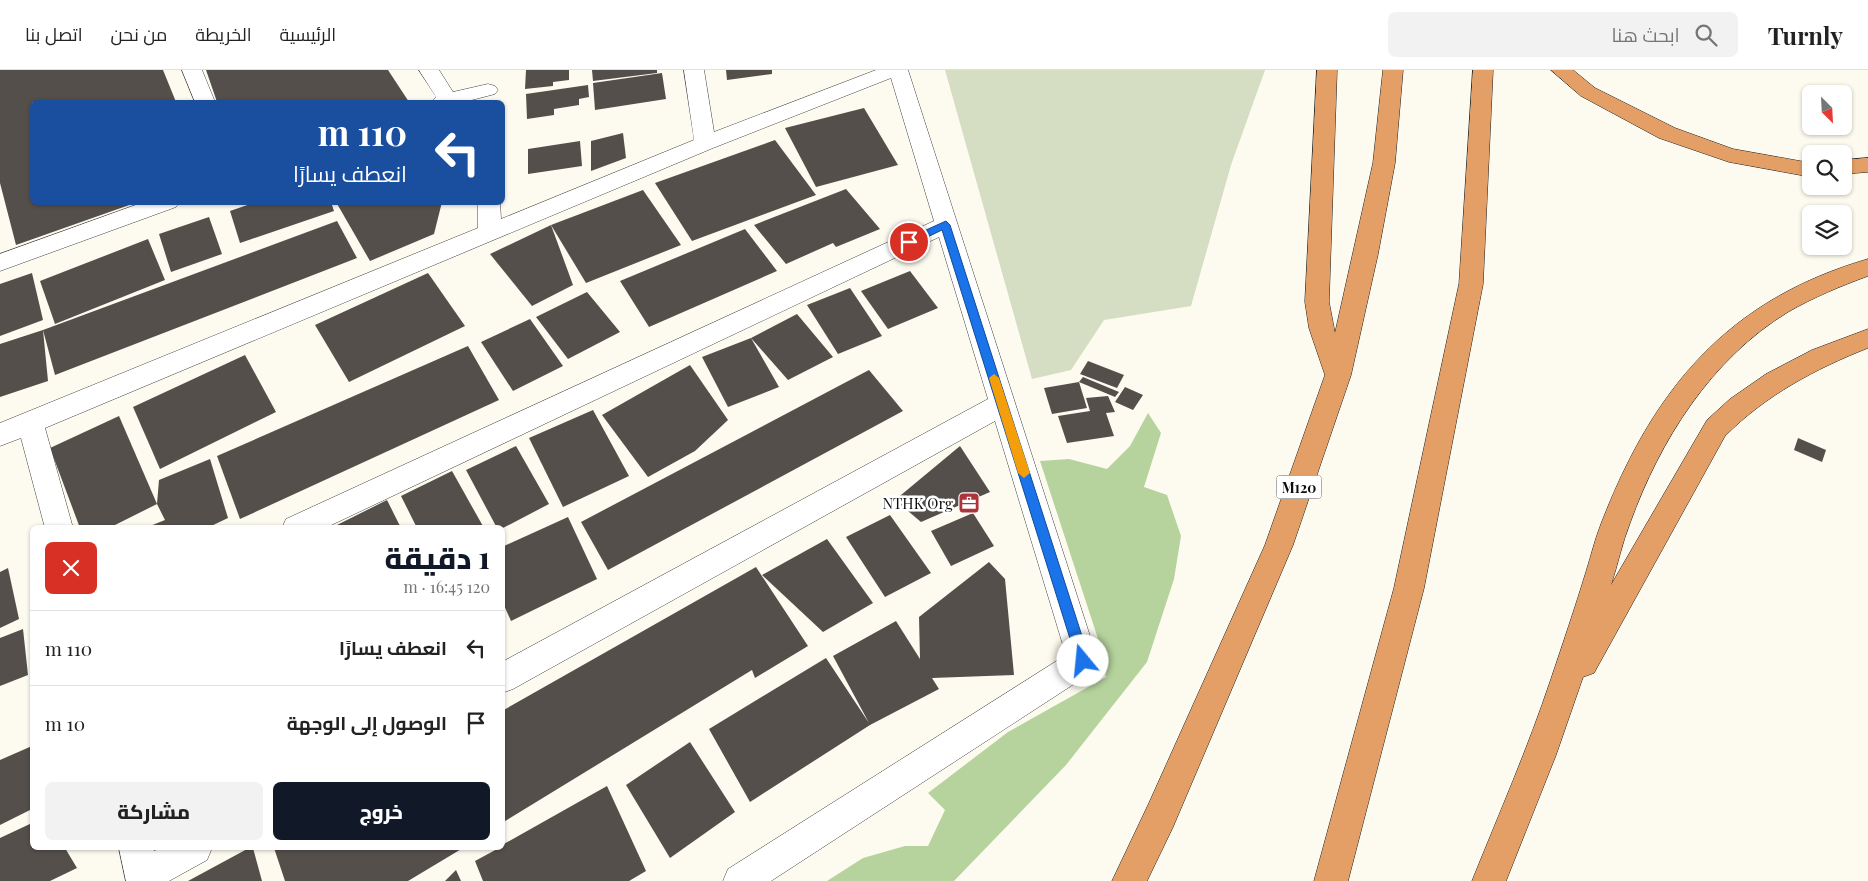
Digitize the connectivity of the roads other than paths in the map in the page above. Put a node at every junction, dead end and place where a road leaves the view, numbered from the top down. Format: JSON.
{"nodes":[{"id":1,"x":192,"y":70,"type":"edge"},
{"id":2,"x":429,"y":70,"type":"edge"},
{"id":3,"x":694,"y":70,"type":"edge"},
{"id":4,"x":894,"y":70,"type":"edge"},
{"id":5,"x":898,"y":70,"type":"edge"},
{"id":6,"x":1327,"y":70,"type":"edge"},
{"id":7,"x":1393,"y":70,"type":"edge"},
{"id":8,"x":1483,"y":70,"type":"edge"},
{"id":9,"x":1561,"y":70,"type":"edge"},
{"id":10,"x":489,"y":87,"type":"edge"},
{"id":11,"x":204,"y":100,"type":"edge"},
{"id":12,"x":444,"y":100,"type":"edge"},
{"id":13,"x":447,"y":100,"type":"edge"},
{"id":14,"x":705,"y":143,"type":"junction"},
{"id":15,"x":1868,"y":165,"type":"edge"},
{"id":16,"x":1852,"y":166,"type":"edge"},
{"id":17,"x":1802,"y":168,"type":"edge"},
{"id":18,"x":160,"y":205,"type":"edge"},
{"id":19,"x":489,"y":205,"type":"edge"},
{"id":20,"x":946,"y":225,"type":"junction"},
{"id":21,"x":490,"y":232,"type":"junction"},
{"id":22,"x":0,"y":263,"type":"edge"},
{"id":23,"x":1868,"y":268,"type":"edge"},
{"id":24,"x":1868,"y":338,"type":"edge"},
{"id":25,"x":1338,"y":375,"type":"junction"},
{"id":26,"x":1002,"y":404,"type":"junction"},
{"id":27,"x":30,"y":423,"type":"junction"},
{"id":28,"x":0,"y":435,"type":"edge"},
{"id":29,"x":57,"y":525,"type":"edge"},
{"id":30,"x":302,"y":525,"type":"edge"},
{"id":31,"x":505,"y":677,"type":"edge"},
{"id":32,"x":1556,"y":712,"type":"junction"},
{"id":33,"x":190,"y":850,"type":"edge"},
{"id":34,"x":141,"y":868,"type":"edge"},
{"id":35,"x":740,"y":881,"type":"edge"},
{"id":36,"x":1129,"y":881,"type":"edge"},
{"id":37,"x":1331,"y":881,"type":"edge"},
{"id":38,"x":1489,"y":881,"type":"edge"}],
"edges":[{"from":1,"to":11,"type":"street"},
{"from":2,"to":12,"type":"street"},
{"from":3,"to":14,"type":"street"},
{"from":4,"to":14,"type":"street"},
{"from":5,"to":20,"type":"street"},
{"from":6,"to":25,"type":"highway"},
{"from":7,"to":25,"type":"highway","number":"M120"},
{"from":8,"to":37,"type":"highway"},
{"from":9,"to":17,"type":"highway"},
{"from":10,"to":13,"type":"street"},
{"from":14,"to":21,"type":"street"},
{"from":15,"to":16,"type":"highway"},
{"from":18,"to":22,"type":"street"},
{"from":19,"to":21,"type":"street"},
{"from":20,"to":26,"type":"street"},
{"from":20,"to":30,"type":"street"},
{"from":21,"to":27,"type":"street"},
{"from":23,"to":32,"type":"highway"},
{"from":24,"to":32,"type":"highway"},
{"from":25,"to":36,"type":"highway","number":"M120"},
{"from":26,"to":31,"type":"street"},
{"from":26,"to":35,"type":"street"},
{"from":27,"to":28,"type":"street"},
{"from":27,"to":29,"type":"street"},
{"from":32,"to":38,"type":"highway"},
{"from":33,"to":34,"type":"street"}]}
